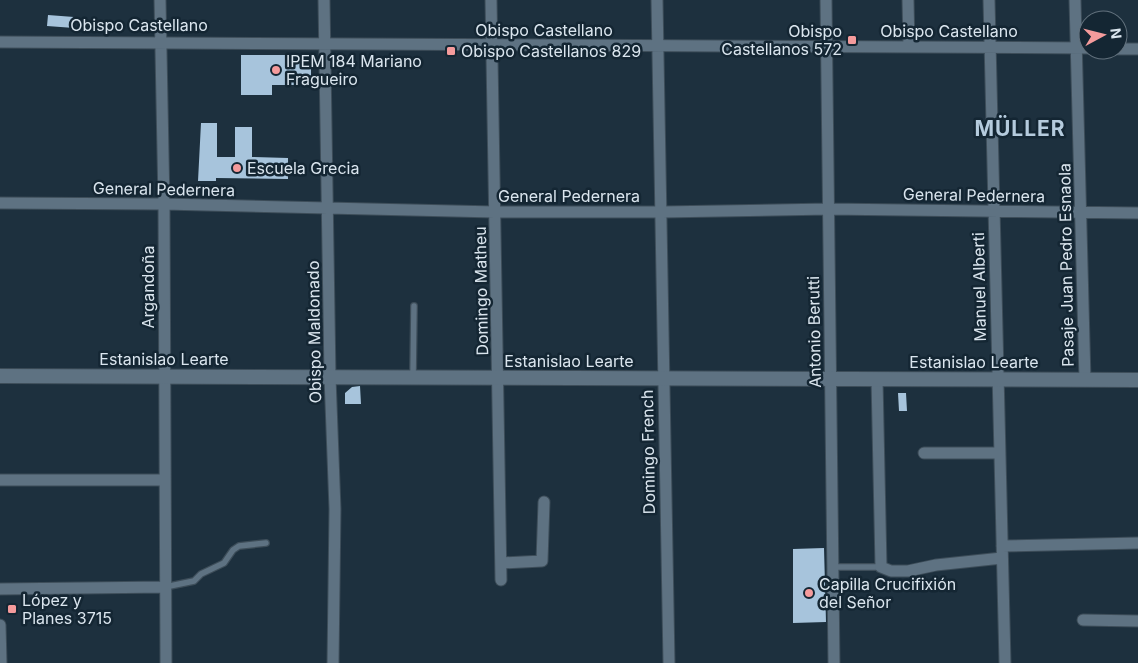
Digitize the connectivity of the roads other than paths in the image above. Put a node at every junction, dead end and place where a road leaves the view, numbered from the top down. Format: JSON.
{"nodes":[{"id":1,"x":160,"y":0,"type":"edge"},
{"id":2,"x":324,"y":0,"type":"edge"},
{"id":3,"x":491,"y":0,"type":"edge"},
{"id":4,"x":657,"y":0,"type":"edge"},
{"id":5,"x":826,"y":0,"type":"edge"},
{"id":6,"x":908,"y":0,"type":"edge"},
{"id":7,"x":989,"y":0,"type":"edge"},
{"id":8,"x":1075,"y":0,"type":"edge"},
{"id":9,"x":1078,"y":21,"type":"edge"},
{"id":10,"x":160,"y":41,"type":"junction"},
{"id":11,"x":0,"y":42,"type":"edge"},
{"id":12,"x":325,"y":44,"type":"junction"},
{"id":13,"x":493,"y":46,"type":"junction"},
{"id":14,"x":828,"y":46,"type":"junction"},
{"id":15,"x":658,"y":47,"type":"junction"},
{"id":16,"x":909,"y":47,"type":"junction"},
{"id":17,"x":990,"y":48,"type":"junction"},
{"id":18,"x":1078,"y":48,"type":"edge"},
{"id":19,"x":1082,"y":60,"type":"edge"},
{"id":20,"x":0,"y":203,"type":"edge"},
{"id":21,"x":164,"y":204,"type":"junction"},
{"id":22,"x":328,"y":208,"type":"junction"},
{"id":23,"x":829,"y":209,"type":"junction"},
{"id":24,"x":994,"y":211,"type":"junction"},
{"id":25,"x":495,"y":212,"type":"junction"},
{"id":26,"x":662,"y":212,"type":"junction"},
{"id":27,"x":1081,"y":212,"type":"junction"},
{"id":28,"x":1138,"y":213,"type":"edge"},
{"id":29,"x":414,"y":306,"type":"dead end"},
{"id":30,"x":0,"y":376,"type":"edge"},
{"id":31,"x":164,"y":377,"type":"junction"},
{"id":32,"x":330,"y":377,"type":"junction"},
{"id":33,"x":413,"y":378,"type":"junction"},
{"id":34,"x":663,"y":378,"type":"junction"},
{"id":35,"x":498,"y":379,"type":"junction"},
{"id":36,"x":831,"y":379,"type":"junction"},
{"id":37,"x":877,"y":379,"type":"junction"},
{"id":38,"x":998,"y":380,"type":"junction"},
{"id":39,"x":1085,"y":380,"type":"junction"},
{"id":40,"x":1138,"y":380,"type":"edge"},
{"id":41,"x":924,"y":453,"type":"dead end"},
{"id":42,"x":1000,"y":453,"type":"junction"},
{"id":43,"x":0,"y":480,"type":"edge"},
{"id":44,"x":164,"y":480,"type":"junction"},
{"id":45,"x":544,"y":502,"type":"dead end"},
{"id":46,"x":266,"y":543,"type":"dead end"},
{"id":47,"x":1138,"y":543,"type":"edge"},
{"id":48,"x":1002,"y":552,"type":"junction"},
{"id":49,"x":501,"y":563,"type":"junction"},
{"id":50,"x":832,"y":567,"type":"junction"},
{"id":51,"x":881,"y":567,"type":"junction"},
{"id":52,"x":501,"y":580,"type":"dead end"},
{"id":53,"x":165,"y":587,"type":"junction"},
{"id":54,"x":0,"y":589,"type":"edge"},
{"id":55,"x":1084,"y":620,"type":"dead end"},
{"id":56,"x":1138,"y":621,"type":"edge"},
{"id":57,"x":0,"y":625,"type":"edge"},
{"id":58,"x":1,"y":663,"type":"edge"},
{"id":59,"x":166,"y":663,"type":"edge"},
{"id":60,"x":333,"y":663,"type":"edge"},
{"id":61,"x":668,"y":663,"type":"edge"},
{"id":62,"x":834,"y":663,"type":"edge"},
{"id":63,"x":1005,"y":663,"type":"edge"}],
"edges":[{"from":1,"to":10,"type":"street","name":"Argandoña"},
{"from":2,"to":12,"type":"street","name":"Obispo Maldonado"},
{"from":3,"to":13,"type":"street","name":"Domingo Matheu"},
{"from":4,"to":15,"type":"street","name":"Domingo French"},
{"from":5,"to":14,"type":"street","name":"Antonio Berutti"},
{"from":6,"to":16,"type":"street"},
{"from":7,"to":17,"type":"street","name":"Manuel Alberti"},
{"from":8,"to":9,"type":"street","name":"Pasaje Juan Pedro Esnaola"},
{"from":10,"to":11,"type":"street","name":"Obispo Castellano"},
{"from":10,"to":12,"type":"street","name":"Obispo Castellano"},
{"from":10,"to":21,"type":"street","name":"Argandoña"},
{"from":12,"to":13,"type":"street","name":"Obispo Castellano"},
{"from":12,"to":22,"type":"street","name":"Obispo Maldonado"},
{"from":13,"to":15,"type":"street","name":"Obispo Castellano"},
{"from":13,"to":25,"type":"street","name":"Domingo Matheu"},
{"from":14,"to":15,"type":"street","name":"Obispo Castellano"},
{"from":14,"to":16,"type":"street","name":"Obispo Castellano"},
{"from":14,"to":23,"type":"street","name":"Antonio Berutti"},
{"from":15,"to":26,"type":"street","name":"Domingo French"},
{"from":16,"to":17,"type":"street","name":"Obispo Castellano"},
{"from":17,"to":18,"type":"street","name":"Obispo Castellano"},
{"from":17,"to":24,"type":"street","name":"Manuel Alberti"},
{"from":19,"to":27,"type":"street","name":"Pasaje Juan Pedro Esnaola"},
{"from":20,"to":21,"type":"street","name":"General Pedernera"},
{"from":21,"to":22,"type":"street","name":"General Pedernera"},
{"from":21,"to":31,"type":"street","name":"Argandoña"},
{"from":22,"to":25,"type":"street","name":"General Pedernera"},
{"from":22,"to":32,"type":"street","name":"Obispo Maldonado"},
{"from":23,"to":24,"type":"street","name":"General Pedernera"},
{"from":23,"to":26,"type":"street","name":"General Pedernera"},
{"from":23,"to":36,"type":"street","name":"Antonio Berutti"},
{"from":24,"to":27,"type":"street","name":"General Pedernera"},
{"from":24,"to":38,"type":"street","name":"Manuel Alberti"},
{"from":25,"to":26,"type":"street","name":"General Pedernera"},
{"from":25,"to":35,"type":"street","name":"Domingo Matheu"},
{"from":26,"to":34,"type":"street","name":"Domingo French"},
{"from":27,"to":28,"type":"street","name":"General Pedernera"},
{"from":27,"to":39,"type":"street","name":"Pasaje Juan Pedro Esnaola"},
{"from":29,"to":33,"type":"lane"},
{"from":30,"to":31,"type":"street","name":"Estanislao Learte"},
{"from":31,"to":32,"type":"street","name":"Estanislao Learte"},
{"from":31,"to":44,"type":"street","name":"Argandoña"},
{"from":32,"to":33,"type":"street","name":"Estanislao Learte"},
{"from":32,"to":60,"type":"street","name":"Obispo Maldonado"},
{"from":33,"to":35,"type":"street","name":"Estanislao Learte"},
{"from":34,"to":35,"type":"street","name":"Estanislao Learte"},
{"from":34,"to":36,"type":"street","name":"Estanislao Learte"},
{"from":34,"to":61,"type":"street","name":"Domingo French"},
{"from":35,"to":49,"type":"street","name":"Domingo Matheu"},
{"from":36,"to":37,"type":"street","name":"Estanislao Learte"},
{"from":36,"to":50,"type":"street","name":"Antonio Berutti"},
{"from":37,"to":38,"type":"street","name":"Estanislao Learte"},
{"from":37,"to":51,"type":"street"},
{"from":38,"to":39,"type":"street","name":"Estanislao Learte"},
{"from":38,"to":42,"type":"street","name":"Manuel Alberti"},
{"from":39,"to":40,"type":"street","name":"Estanislao Learte"},
{"from":41,"to":42,"type":"street"},
{"from":42,"to":48,"type":"street","name":"Manuel Alberti"},
{"from":43,"to":44,"type":"street"},
{"from":44,"to":53,"type":"street","name":"Argandoña"},
{"from":45,"to":49,"type":"street"},
{"from":46,"to":53,"type":"lane"},
{"from":47,"to":48,"type":"street"},
{"from":48,"to":51,"type":"street"},
{"from":48,"to":63,"type":"street","name":"Manuel Alberti"},
{"from":49,"to":52,"type":"street","name":"Domingo Matheu"},
{"from":50,"to":51,"type":"lane"},
{"from":50,"to":62,"type":"street","name":"Antonio Berutti"},
{"from":53,"to":54,"type":"street"},
{"from":53,"to":59,"type":"street","name":"Argandoña"},
{"from":55,"to":56,"type":"street"},
{"from":57,"to":58,"type":"street"}]}
